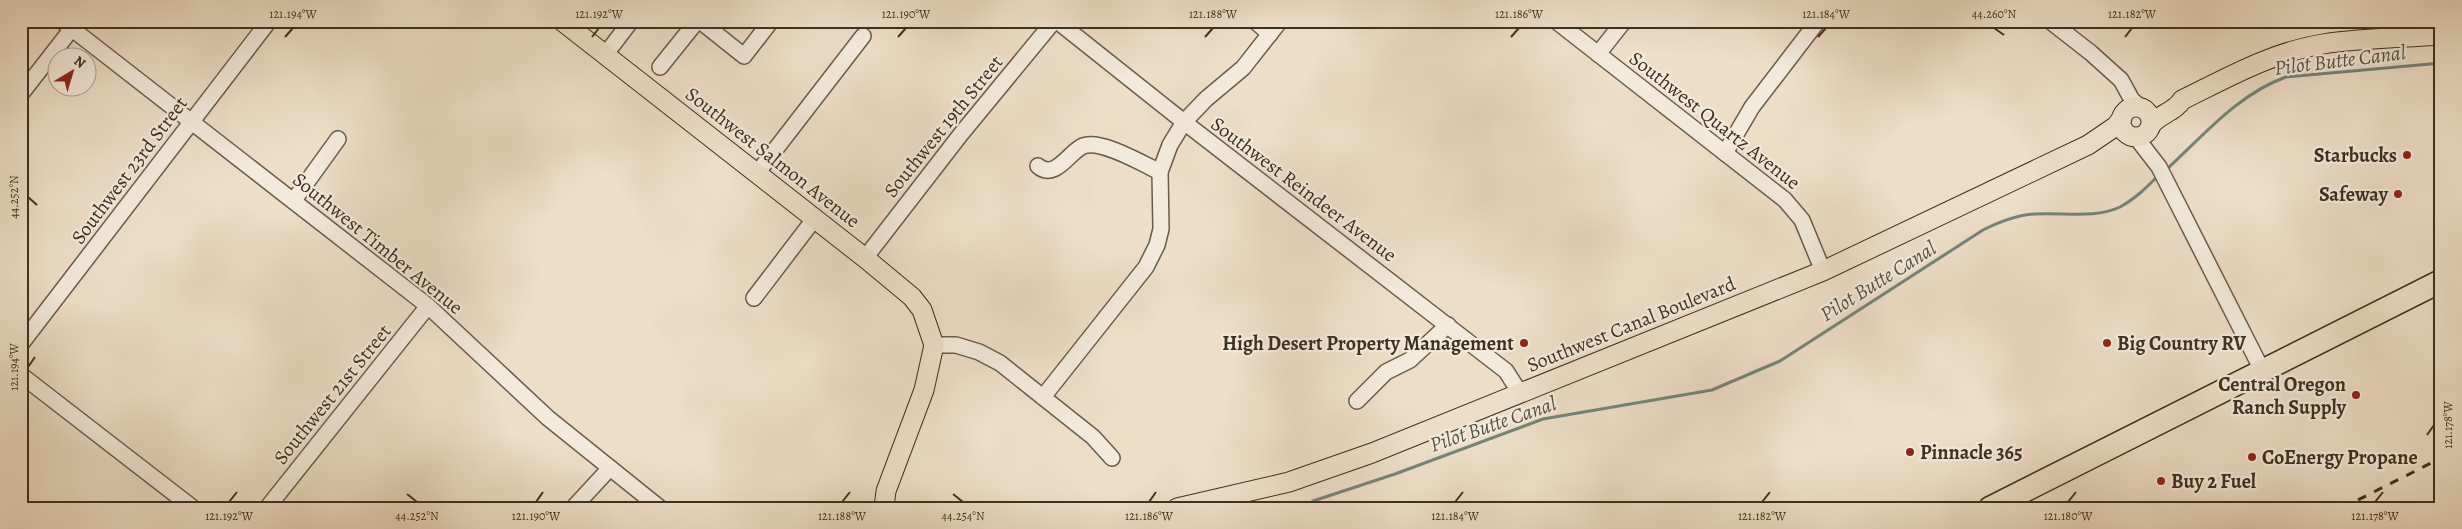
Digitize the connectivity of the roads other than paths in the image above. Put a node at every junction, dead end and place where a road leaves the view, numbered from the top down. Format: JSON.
{"nodes":[{"id":1,"x":269,"y":21,"type":"edge"},
{"id":2,"x":562,"y":21,"type":"edge"},
{"id":3,"x":631,"y":21,"type":"edge"},
{"id":4,"x":698,"y":21,"type":"edge"},
{"id":5,"x":771,"y":21,"type":"edge"},
{"id":6,"x":1055,"y":21,"type":"edge"},
{"id":7,"x":1255,"y":21,"type":"edge"},
{"id":8,"x":1280,"y":21,"type":"edge"},
{"id":9,"x":1556,"y":21,"type":"edge"},
{"id":10,"x":1624,"y":21,"type":"edge"},
{"id":11,"x":1818,"y":21,"type":"edge"},
{"id":12,"x":2050,"y":21,"type":"edge"},
{"id":13,"x":71,"y":24,"type":"edge"},
{"id":14,"x":1270,"y":34,"type":"junction"},
{"id":15,"x":2441,"y":35,"type":"edge"},
{"id":16,"x":863,"y":36,"type":"dead end"},
{"id":17,"x":605,"y":54,"type":"junction"},
{"id":18,"x":1598,"y":54,"type":"junction"},
{"id":19,"x":660,"y":66,"type":"dead end"},
{"id":20,"x":21,"y":94,"type":"edge"},
{"id":21,"x":190,"y":121,"type":"junction"},
{"id":22,"x":2137,"y":121,"type":"junction"},
{"id":23,"x":1184,"y":122,"type":"junction"},
{"id":24,"x":338,"y":140,"type":"dead end"},
{"id":25,"x":1725,"y":153,"type":"junction"},
{"id":26,"x":1038,"y":166,"type":"dead end"},
{"id":27,"x":758,"y":172,"type":"junction"},
{"id":28,"x":1160,"y":172,"type":"junction"},
{"id":29,"x":294,"y":200,"type":"junction"},
{"id":30,"x":815,"y":218,"type":"junction"},
{"id":31,"x":865,"y":258,"type":"junction"},
{"id":32,"x":1823,"y":271,"type":"junction"},
{"id":33,"x":2441,"y":281,"type":"edge"},
{"id":34,"x":754,"y":298,"type":"dead end"},
{"id":35,"x":428,"y":306,"type":"junction"},
{"id":36,"x":1448,"y":325,"type":"junction"},
{"id":37,"x":21,"y":344,"type":"edge"},
{"id":38,"x":934,"y":345,"type":"junction"},
{"id":39,"x":2262,"y":370,"type":"junction"},
{"id":40,"x":21,"y":375,"type":"edge"},
{"id":41,"x":1520,"y":394,"type":"junction"},
{"id":42,"x":1043,"y":397,"type":"junction"},
{"id":43,"x":1357,"y":401,"type":"dead end"},
{"id":44,"x":1112,"y":458,"type":"dead end"},
{"id":45,"x":610,"y":468,"type":"junction"},
{"id":46,"x":193,"y":508,"type":"edge"},
{"id":47,"x":267,"y":508,"type":"edge"},
{"id":48,"x":573,"y":508,"type":"edge"},
{"id":49,"x":660,"y":508,"type":"edge"},
{"id":50,"x":884,"y":508,"type":"edge"},
{"id":51,"x":1177,"y":508,"type":"edge"},
{"id":52,"x":1990,"y":508,"type":"edge"}],
"edges":[{"from":1,"to":21,"type":"street","name":"Southwest 23rd Street"},
{"from":2,"to":17,"type":"main road","name":"Southwest Salmon Avenue"},
{"from":3,"to":17,"type":"street"},
{"from":4,"to":5,"type":"street"},
{"from":4,"to":19,"type":"street"},
{"from":6,"to":23,"type":"street","name":"Southwest Reindeer Avenue"},
{"from":6,"to":31,"type":"street","name":"Southwest 19th Street"},
{"from":7,"to":14,"type":"street"},
{"from":8,"to":14,"type":"street"},
{"from":9,"to":18,"type":"street","name":"Southwest Quartz Avenue"},
{"from":10,"to":18,"type":"street"},
{"from":11,"to":25,"type":"street"},
{"from":12,"to":22,"type":"street"},
{"from":13,"to":20,"type":"street"},
{"from":13,"to":21,"type":"street","name":"Southwest Timber Avenue"},
{"from":14,"to":23,"type":"street"},
{"from":15,"to":22,"type":"main road","name":"Southwest Canal Boulevard"},
{"from":16,"to":27,"type":"street"},
{"from":17,"to":27,"type":"main road","name":"Southwest Salmon Avenue"},
{"from":18,"to":25,"type":"street","name":"Southwest Quartz Avenue"},
{"from":21,"to":29,"type":"street","name":"Southwest Timber Avenue"},
{"from":21,"to":37,"type":"street","name":"Southwest 23rd Street"},
{"from":22,"to":32,"type":"main road","name":"Southwest Canal Boulevard"},
{"from":22,"to":39,"type":"street"},
{"from":23,"to":28,"type":"street"},
{"from":23,"to":36,"type":"street","name":"Southwest Reindeer Avenue"},
{"from":24,"to":29,"type":"street"},
{"from":25,"to":32,"type":"street","name":"Southwest Quartz Avenue"},
{"from":26,"to":28,"type":"street"},
{"from":27,"to":30,"type":"main road","name":"Southwest Salmon Avenue"},
{"from":28,"to":42,"type":"street"},
{"from":29,"to":35,"type":"street","name":"Southwest Timber Avenue"},
{"from":30,"to":31,"type":"main road","name":"Southwest Salmon Avenue"},
{"from":30,"to":34,"type":"street"},
{"from":31,"to":38,"type":"main road","name":"Southwest Salmon Avenue"},
{"from":32,"to":41,"type":"main road","name":"Southwest Canal Boulevard"},
{"from":33,"to":39,"type":"highway"},
{"from":35,"to":45,"type":"street","name":"Southwest Timber Avenue"},
{"from":35,"to":47,"type":"street","name":"Southwest 21st Street"},
{"from":36,"to":41,"type":"street","name":"Southwest Reindeer Avenue"},
{"from":36,"to":43,"type":"street"},
{"from":38,"to":42,"type":"street"},
{"from":38,"to":50,"type":"main road","name":"Southwest Salmon Avenue"},
{"from":39,"to":52,"type":"highway"},
{"from":40,"to":46,"type":"street"},
{"from":41,"to":51,"type":"main road","name":"Southwest Canal Boulevard"},
{"from":42,"to":44,"type":"street"},
{"from":45,"to":48,"type":"street"},
{"from":45,"to":49,"type":"street","name":"Southwest Timber Avenue"}]}
